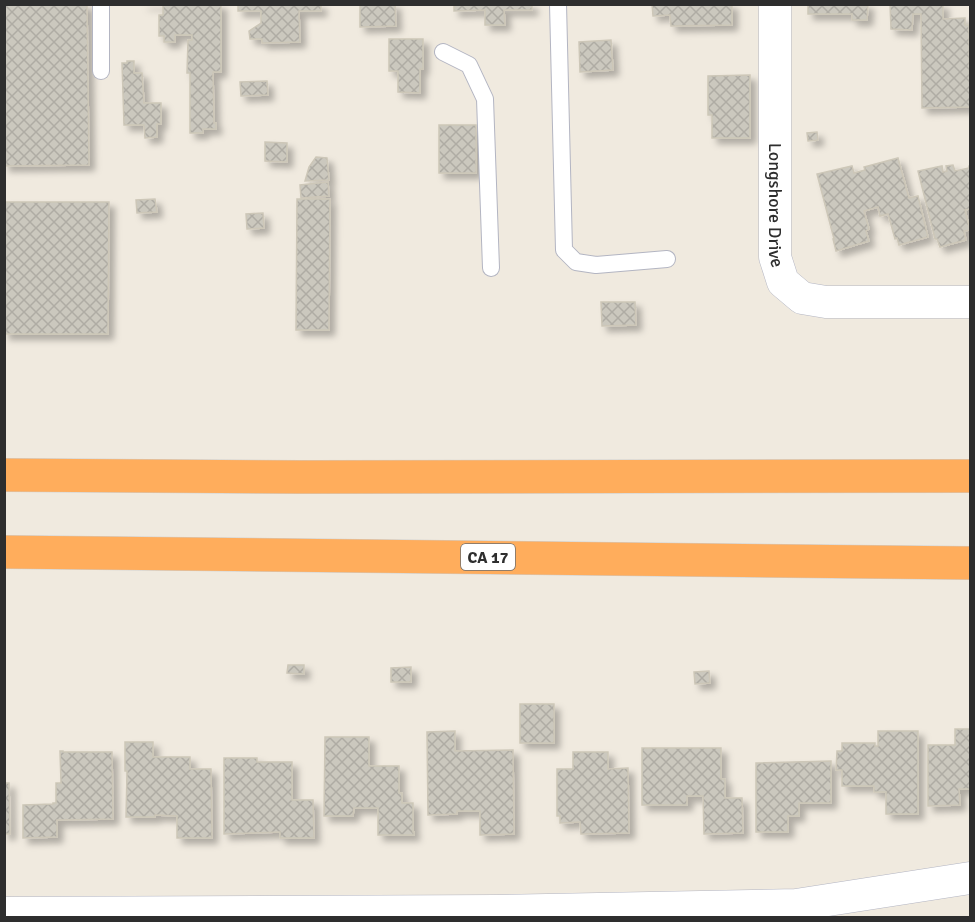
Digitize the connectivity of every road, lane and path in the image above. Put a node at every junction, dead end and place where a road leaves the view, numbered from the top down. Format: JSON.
{"nodes":[{"id":1,"x":101,"y":4,"type":"edge"},
{"id":2,"x":558,"y":4,"type":"edge"},
{"id":3,"x":775,"y":4,"type":"edge"},
{"id":4,"x":444,"y":52,"type":"dead end"},
{"id":5,"x":101,"y":71,"type":"dead end"},
{"id":6,"x":667,"y":259,"type":"dead end"},
{"id":7,"x":491,"y":268,"type":"dead end"},
{"id":8,"x":970,"y":302,"type":"edge"},
{"id":9,"x":4,"y":475,"type":"edge"},
{"id":10,"x":970,"y":476,"type":"edge"},
{"id":11,"x":4,"y":552,"type":"edge"},
{"id":12,"x":970,"y":563,"type":"edge"},
{"id":13,"x":970,"y":878,"type":"edge"},
{"id":14,"x":4,"y":913,"type":"edge"},
{"id":15,"x":387,"y":914,"type":"edge"}],
"edges":[{"from":1,"to":5,"type":"lane"},
{"from":2,"to":6,"type":"lane"},
{"from":3,"to":8,"type":"street","name":"Longshore Drive"},
{"from":4,"to":7,"type":"lane"},
{"from":9,"to":10,"type":"highway"},
{"from":11,"to":12,"type":"highway","number":"CA 17"},
{"from":13,"to":15,"type":"street"},
{"from":14,"to":15,"type":"street"}]}
